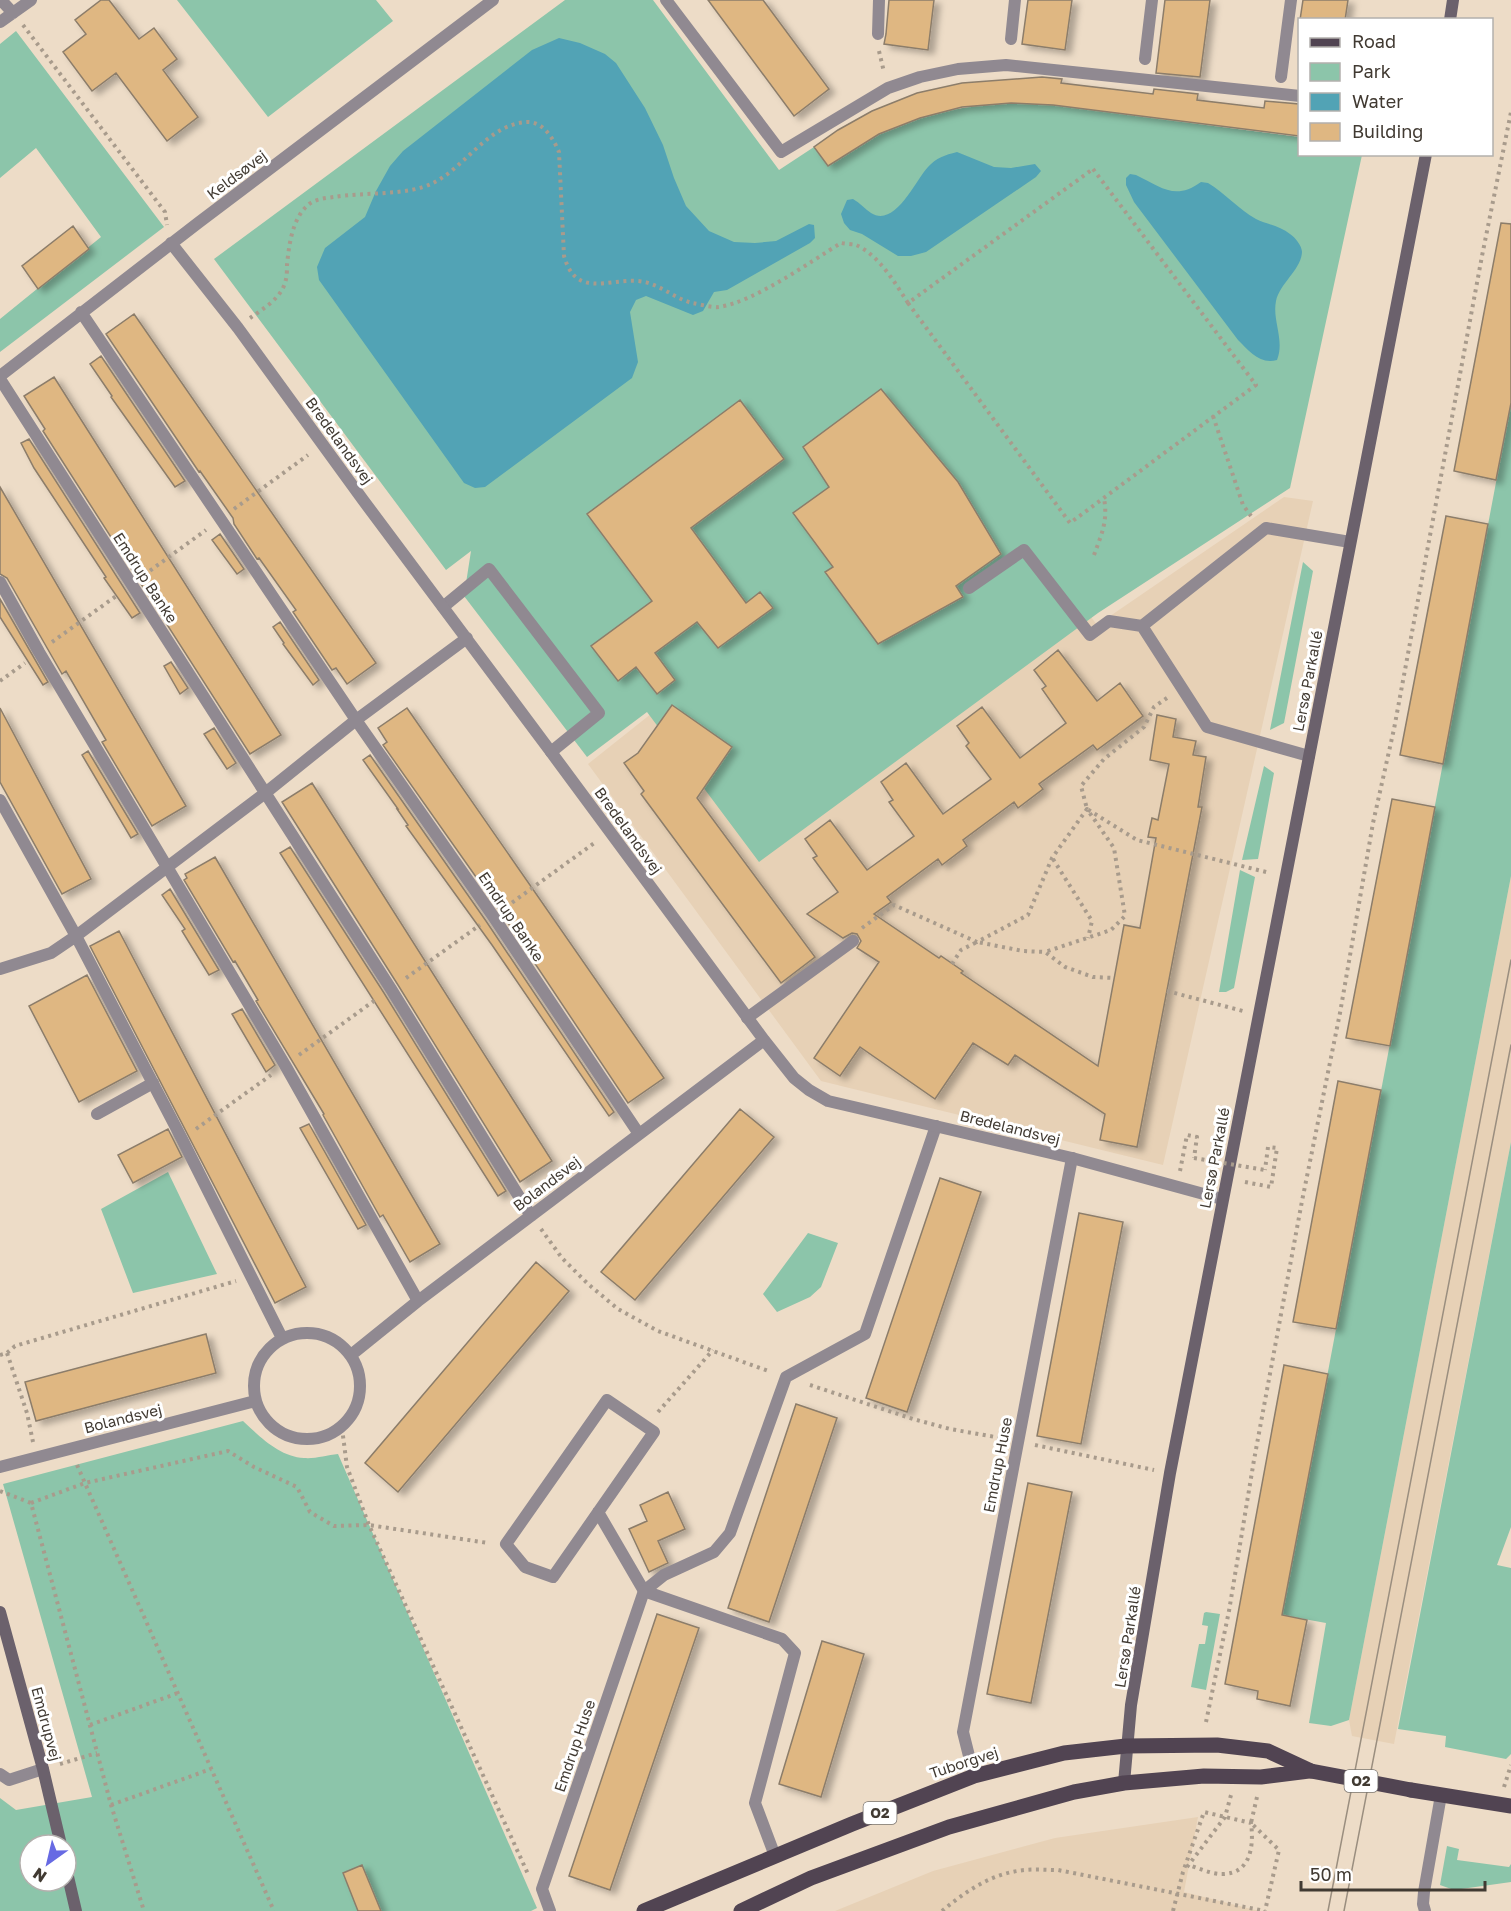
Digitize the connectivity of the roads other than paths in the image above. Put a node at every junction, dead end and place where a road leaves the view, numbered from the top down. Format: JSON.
{"nodes":[{"id":1,"x":2,"y":0,"type":"edge"},
{"id":2,"x":31,"y":0,"type":"edge"},
{"id":3,"x":493,"y":0,"type":"edge"},
{"id":4,"x":666,"y":0,"type":"edge"},
{"id":5,"x":879,"y":0,"type":"edge"},
{"id":6,"x":1015,"y":0,"type":"edge"},
{"id":7,"x":1152,"y":0,"type":"edge"},
{"id":8,"x":1291,"y":0,"type":"edge"},
{"id":9,"x":1453,"y":0,"type":"edge"},
{"id":10,"x":13,"y":13,"type":"junction"},
{"id":11,"x":1450,"y":18,"type":"edge"},
{"id":12,"x":0,"y":22,"type":"edge"},
{"id":13,"x":877,"y":38,"type":"road end"},
{"id":14,"x":1011,"y":39,"type":"dead end"},
{"id":15,"x":1145,"y":59,"type":"dead end"},
{"id":16,"x":1281,"y":77,"type":"dead end"},
{"id":17,"x":1298,"y":96,"type":"edge"},
{"id":18,"x":1426,"y":156,"type":"edge"},
{"id":19,"x":171,"y":243,"type":"junction"},
{"id":20,"x":81,"y":312,"type":"junction"},
{"id":21,"x":0,"y":378,"type":"edge"},
{"id":22,"x":1350,"y":542,"type":"junction"},
{"id":23,"x":0,"y":582,"type":"edge"},
{"id":24,"x":969,"y":588,"type":"dead end"},
{"id":25,"x":443,"y":607,"type":"junction"},
{"id":26,"x":1142,"y":626,"type":"junction"},
{"id":27,"x":467,"y":638,"type":"junction"},
{"id":28,"x":356,"y":720,"type":"junction"},
{"id":29,"x":551,"y":752,"type":"junction"},
{"id":30,"x":1308,"y":756,"type":"junction"},
{"id":31,"x":264,"y":794,"type":"junction"},
{"id":32,"x":0,"y":800,"type":"edge"},
{"id":33,"x":168,"y":867,"type":"junction"},
{"id":34,"x":76,"y":936,"type":"junction"},
{"id":35,"x":853,"y":941,"type":"road end"},
{"id":36,"x":0,"y":969,"type":"edge"},
{"id":37,"x":747,"y":1018,"type":"junction"},
{"id":38,"x":764,"y":1040,"type":"junction"},
{"id":39,"x":153,"y":1083,"type":"junction"},
{"id":40,"x":97,"y":1114,"type":"dead end"},
{"id":41,"x":936,"y":1126,"type":"junction"},
{"id":42,"x":639,"y":1134,"type":"junction"},
{"id":43,"x":1072,"y":1158,"type":"junction"},
{"id":44,"x":1222,"y":1198,"type":"junction"},
{"id":45,"x":531,"y":1216,"type":"junction"},
{"id":46,"x":417,"y":1301,"type":"junction"},
{"id":47,"x":282,"y":1338,"type":"junction"},
{"id":48,"x":351,"y":1355,"type":"junction"},
{"id":49,"x":255,"y":1401,"type":"junction"},
{"id":50,"x":0,"y":1467,"type":"edge"},
{"id":51,"x":598,"y":1512,"type":"junction"},
{"id":52,"x":644,"y":1591,"type":"junction"},
{"id":53,"x":0,"y":1612,"type":"edge"},
{"id":54,"x":1126,"y":1746,"type":"junction"},
{"id":55,"x":43,"y":1769,"type":"junction"},
{"id":56,"x":1311,"y":1771,"type":"junction"},
{"id":57,"x":0,"y":1774,"type":"edge"},
{"id":58,"x":974,"y":1776,"type":"junction"},
{"id":59,"x":1124,"y":1783,"type":"junction"},
{"id":60,"x":1441,"y":1795,"type":"junction"},
{"id":61,"x":1511,"y":1806,"type":"edge"},
{"id":62,"x":58,"y":1833,"type":"edge"},
{"id":63,"x":775,"y":1856,"type":"junction"},
{"id":64,"x":72,"y":1893,"type":"edge"},
{"id":65,"x":76,"y":1911,"type":"edge"},
{"id":66,"x":550,"y":1911,"type":"edge"},
{"id":67,"x":644,"y":1911,"type":"edge"},
{"id":68,"x":741,"y":1911,"type":"edge"},
{"id":69,"x":1425,"y":1911,"type":"edge"}],
"edges":[{"from":1,"to":10,"type":"street"},
{"from":2,"to":10,"type":"street"},
{"from":3,"to":19,"type":"street","name":"Keldsøvej"},
{"from":4,"to":17,"type":"street"},
{"from":5,"to":13,"type":"street"},
{"from":6,"to":14,"type":"street"},
{"from":7,"to":15,"type":"street"},
{"from":8,"to":16,"type":"street"},
{"from":9,"to":11,"type":"street"},
{"from":10,"to":12,"type":"street"},
{"from":18,"to":22,"type":"street","name":"Lersø Parkallé"},
{"from":19,"to":20,"type":"street","name":"Keldsøvej"},
{"from":19,"to":25,"type":"street","name":"Bredelandsvej"},
{"from":20,"to":21,"type":"street","name":"Keldsøvej"},
{"from":20,"to":28,"type":"street","name":"Emdrup Banke"},
{"from":21,"to":31,"type":"street","name":"Emdrup Banke"},
{"from":22,"to":26,"type":"street"},
{"from":22,"to":30,"type":"street","name":"Lersø Parkallé"},
{"from":23,"to":33,"type":"street"},
{"from":24,"to":26,"type":"street"},
{"from":25,"to":27,"type":"street","name":"Bredelandsvej"},
{"from":25,"to":29,"type":"street"},
{"from":26,"to":30,"type":"street"},
{"from":27,"to":28,"type":"street"},
{"from":27,"to":29,"type":"street","name":"Bredelandsvej"},
{"from":28,"to":31,"type":"street"},
{"from":28,"to":42,"type":"street","name":"Emdrup Banke"},
{"from":29,"to":37,"type":"street","name":"Bredelandsvej"},
{"from":30,"to":44,"type":"street","name":"Lersø Parkallé"},
{"from":31,"to":33,"type":"street"},
{"from":31,"to":45,"type":"street","name":"Emdrup Banke"},
{"from":32,"to":34,"type":"street"},
{"from":33,"to":34,"type":"street"},
{"from":33,"to":46,"type":"street"},
{"from":34,"to":36,"type":"street"},
{"from":34,"to":39,"type":"street"},
{"from":35,"to":37,"type":"street"},
{"from":37,"to":38,"type":"street","name":"Bredelandsvej"},
{"from":38,"to":41,"type":"street","name":"Bredelandsvej"},
{"from":38,"to":42,"type":"street","name":"Bolandsvej"},
{"from":39,"to":40,"type":"street"},
{"from":39,"to":47,"type":"street"},
{"from":41,"to":43,"type":"street","name":"Bredelandsvej"},
{"from":41,"to":52,"type":"street"},
{"from":42,"to":45,"type":"street","name":"Bolandsvej"},
{"from":43,"to":44,"type":"street","name":"Bredelandsvej"},
{"from":43,"to":58,"type":"street","name":"Emdrup Huse"},
{"from":44,"to":54,"type":"street","name":"Lersø Parkallé"},
{"from":45,"to":46,"type":"street","name":"Bolandsvej"},
{"from":46,"to":48,"type":"street","name":"Bolandsvej"},
{"from":47,"to":48,"type":"street"},
{"from":47,"to":49,"type":"street"},
{"from":48,"to":49,"type":"street"},
{"from":49,"to":50,"type":"street","name":"Bolandsvej"},
{"from":51,"to":51,"type":"street"},
{"from":51,"to":52,"type":"street"},
{"from":52,"to":63,"type":"street"},
{"from":52,"to":66,"type":"street","name":"Emdrup Huse"},
{"from":53,"to":55,"type":"street","name":"Emdrupvej"},
{"from":54,"to":56,"type":"main road","name":"Tuborgvej","number":"O2"},
{"from":54,"to":58,"type":"main road","name":"Tuborgvej","number":"O2"},
{"from":54,"to":59,"type":"street","name":"Lersø Parkallé"},
{"from":55,"to":57,"type":"street"},
{"from":55,"to":62,"type":"street","name":"Emdrupvej"},
{"from":56,"to":59,"type":"main road","name":"Tuborgvej","number":"O2"},
{"from":56,"to":60,"type":"main road","name":"Tuborgvej","number":"O2","bridge":true},
{"from":58,"to":63,"type":"main road","name":"Tuborgvej","number":"O2"},
{"from":59,"to":68,"type":"main road","name":"Tuborgvej","number":"O2"},
{"from":60,"to":61,"type":"main road","name":"Tuborgvej","number":"O2"},
{"from":60,"to":69,"type":"street"},
{"from":63,"to":67,"type":"main road","name":"Tuborgvej","number":"O2"},
{"from":64,"to":65,"type":"street"}]}
